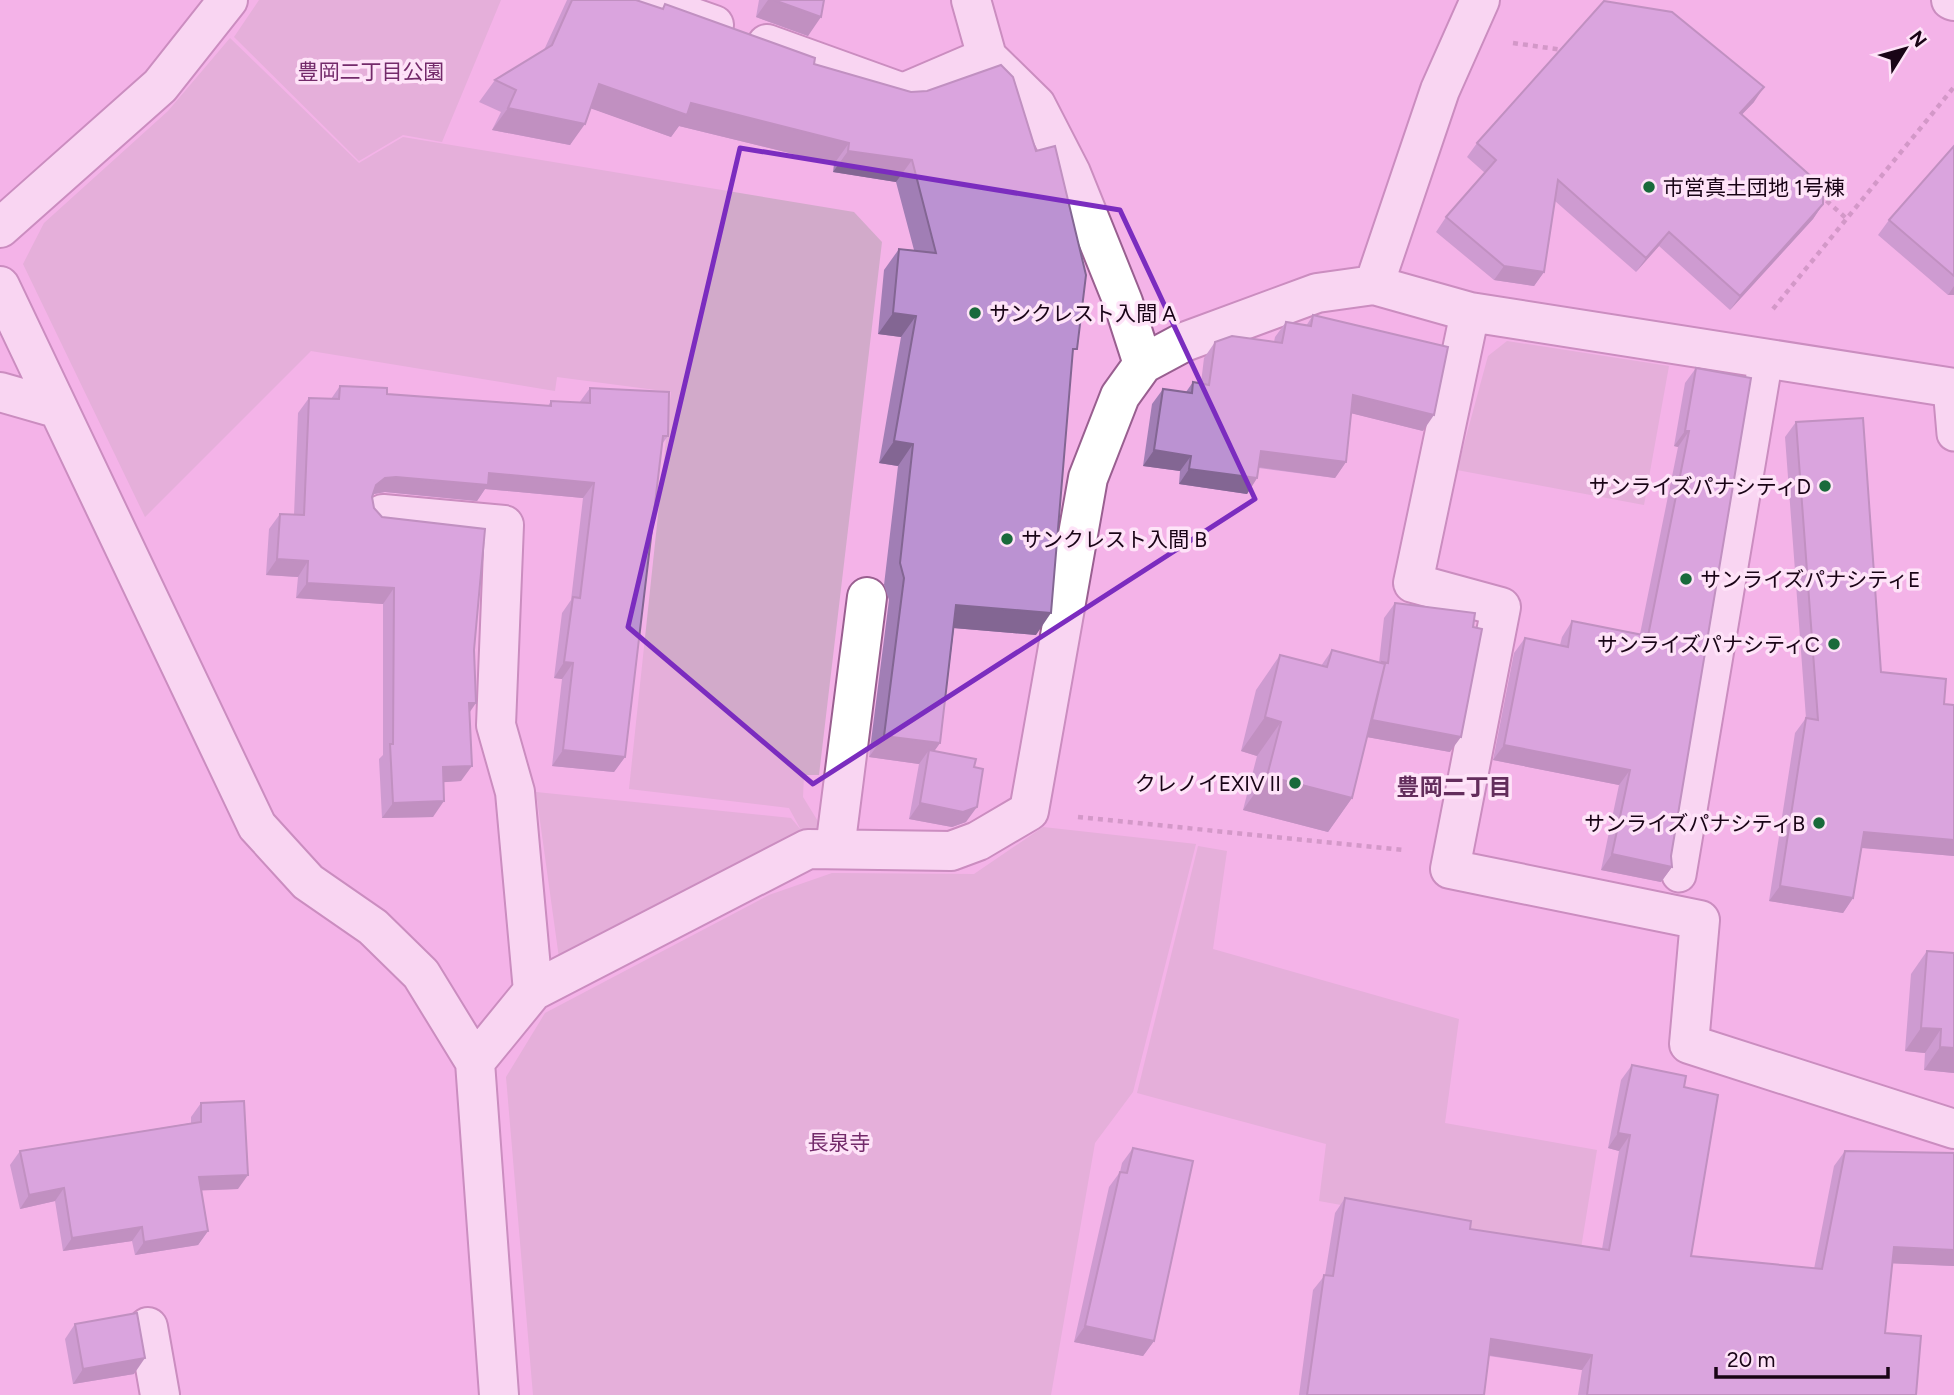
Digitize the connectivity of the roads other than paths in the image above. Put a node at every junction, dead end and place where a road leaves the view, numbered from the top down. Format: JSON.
{"nodes":[{"id":1,"x":228,"y":0,"type":"edge"},
{"id":2,"x":643,"y":0,"type":"edge"},
{"id":3,"x":971,"y":0,"type":"edge"},
{"id":4,"x":1480,"y":0,"type":"edge"},
{"id":5,"x":987,"y":57,"type":"junction"},
{"id":6,"x":0,"y":228,"type":"edge"},
{"id":7,"x":1374,"y":285,"type":"junction"},
{"id":8,"x":0,"y":286,"type":"edge"},
{"id":9,"x":1470,"y":312,"type":"junction"},
{"id":10,"x":1752,"y":356,"type":"junction"},
{"id":11,"x":1143,"y":364,"type":"junction"},
{"id":12,"x":1952,"y":388,"type":"edge"},
{"id":13,"x":0,"y":392,"type":"edge"},
{"id":14,"x":56,"y":408,"type":"junction"},
{"id":15,"x":1954,"y":434,"type":"edge"},
{"id":16,"x":383,"y":514,"type":"edge"},
{"id":17,"x":867,"y":597,"type":"dead end"},
{"id":18,"x":835,"y":849,"type":"junction"},
{"id":19,"x":1679,"y":875,"type":"dead end"},
{"id":20,"x":533,"y":990,"type":"junction"},
{"id":21,"x":475,"y":1062,"type":"junction"},
{"id":22,"x":1954,"y":1129,"type":"edge"},
{"id":23,"x":148,"y":1326,"type":"dead end"},
{"id":24,"x":160,"y":1395,"type":"edge"},
{"id":25,"x":499,"y":1395,"type":"edge"}],
"edges":[{"from":1,"to":6,"type":"street"},
{"from":2,"to":5,"type":"street"},
{"from":3,"to":5,"type":"street"},
{"from":4,"to":7,"type":"street"},
{"from":5,"to":11,"type":"street"},
{"from":7,"to":9,"type":"street"},
{"from":7,"to":11,"type":"street"},
{"from":8,"to":14,"type":"street"},
{"from":9,"to":10,"type":"street"},
{"from":9,"to":22,"type":"street"},
{"from":10,"to":12,"type":"street"},
{"from":10,"to":19,"type":"lane"},
{"from":11,"to":18,"type":"street"},
{"from":12,"to":15,"type":"lane"},
{"from":13,"to":14,"type":"street"},
{"from":14,"to":21,"type":"street"},
{"from":16,"to":20,"type":"street"},
{"from":17,"to":18,"type":"street"},
{"from":18,"to":20,"type":"street"},
{"from":20,"to":21,"type":"street"},
{"from":21,"to":25,"type":"street"},
{"from":23,"to":24,"type":"street"}]}
